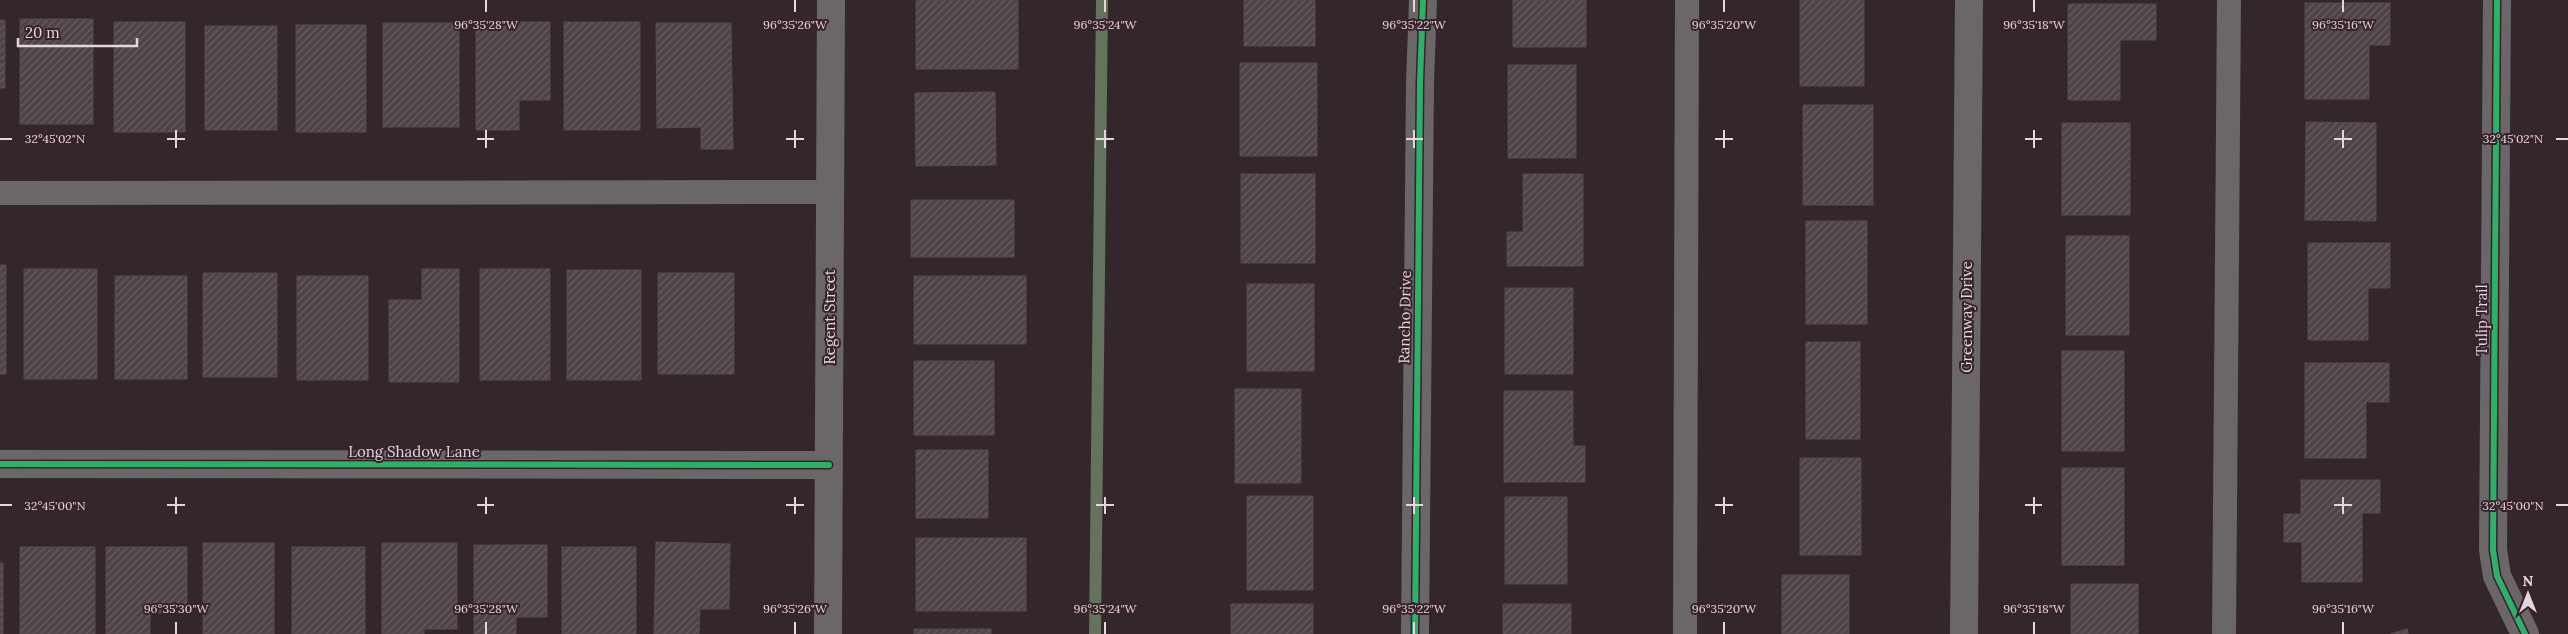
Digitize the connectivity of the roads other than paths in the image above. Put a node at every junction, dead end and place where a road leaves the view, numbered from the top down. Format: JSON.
{"nodes":[{"id":1,"x":830,"y":0,"type":"edge"},
{"id":2,"x":1423,"y":0,"type":"edge"},
{"id":3,"x":1687,"y":0,"type":"edge"},
{"id":4,"x":1969,"y":0,"type":"edge"},
{"id":5,"x":2229,"y":0,"type":"edge"},
{"id":6,"x":2497,"y":0,"type":"edge"},
{"id":7,"x":830,"y":192,"type":"junction"},
{"id":8,"x":0,"y":194,"type":"edge"},
{"id":9,"x":0,"y":464,"type":"edge"},
{"id":10,"x":829,"y":465,"type":"junction"},
{"id":11,"x":828,"y":634,"type":"edge"},
{"id":12,"x":1415,"y":634,"type":"edge"},
{"id":13,"x":1685,"y":634,"type":"edge"},
{"id":14,"x":1964,"y":634,"type":"edge"},
{"id":15,"x":2224,"y":634,"type":"edge"},
{"id":16,"x":2525,"y":634,"type":"edge"}],
"edges":[{"from":1,"to":7,"type":"street","name":"Regent Street"},
{"from":2,"to":12,"type":"street","name":"Rancho Drive"},
{"from":3,"to":13,"type":"lane"},
{"from":4,"to":14,"type":"street","name":"Greenway Drive"},
{"from":5,"to":15,"type":"lane"},
{"from":6,"to":16,"type":"street","name":"Tulip Trail"},
{"from":7,"to":8,"type":"lane"},
{"from":7,"to":10,"type":"street","name":"Regent Street"},
{"from":9,"to":10,"type":"street","name":"Long Shadow Lane"},
{"from":10,"to":11,"type":"street","name":"Regent Street"}]}
